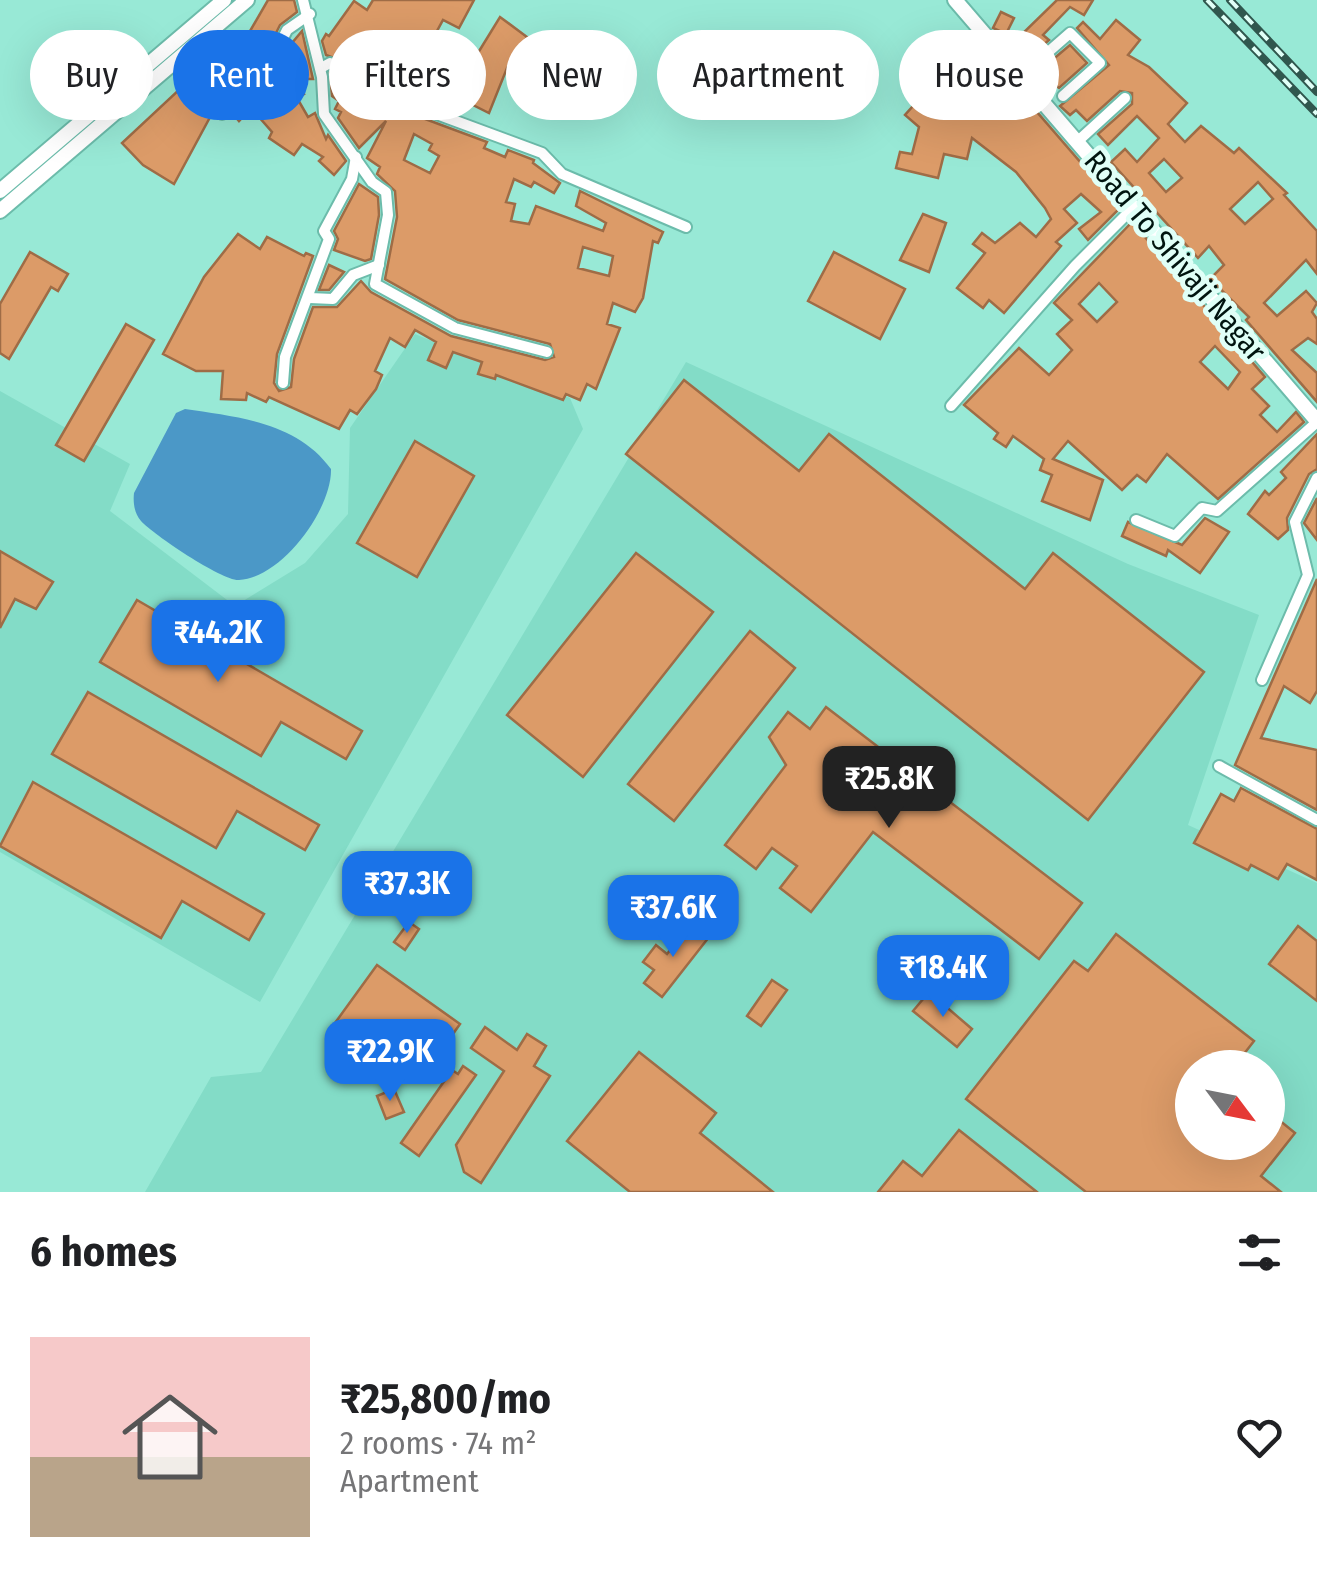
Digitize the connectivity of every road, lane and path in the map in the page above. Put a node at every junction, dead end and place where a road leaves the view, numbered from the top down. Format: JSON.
{"nodes":[{"id":1,"x":224,"y":0,"type":"edge"},
{"id":2,"x":247,"y":0,"type":"edge"},
{"id":3,"x":304,"y":0,"type":"edge"},
{"id":4,"x":954,"y":0,"type":"edge"},
{"id":5,"x":310,"y":14,"type":"junction"},
{"id":6,"x":287,"y":30,"type":"edge"},
{"id":7,"x":982,"y":30,"type":"edge"},
{"id":8,"x":1059,"y":42,"type":"edge"},
{"id":9,"x":321,"y":68,"type":"junction"},
{"id":10,"x":1063,"y":96,"type":"dead end"},
{"id":11,"x":1125,"y":98,"type":"dead end"},
{"id":12,"x":1059,"y":118,"type":"edge"},
{"id":13,"x":1078,"y":140,"type":"junction"},
{"id":14,"x":356,"y":156,"type":"junction"},
{"id":15,"x":0,"y":191,"type":"edge"},
{"id":16,"x":1134,"y":206,"type":"junction"},
{"id":17,"x":0,"y":211,"type":"edge"},
{"id":18,"x":686,"y":227,"type":"dead end"},
{"id":19,"x":379,"y":265,"type":"junction"},
{"id":20,"x":310,"y":298,"type":"junction"},
{"id":21,"x":547,"y":352,"type":"dead end"},
{"id":22,"x":284,"y":383,"type":"dead end"},
{"id":23,"x":951,"y":406,"type":"dead end"},
{"id":24,"x":1317,"y":421,"type":"edge"},
{"id":25,"x":1317,"y":478,"type":"edge"},
{"id":26,"x":1136,"y":520,"type":"dead end"},
{"id":27,"x":1262,"y":680,"type":"dead end"},
{"id":28,"x":1219,"y":766,"type":"dead end"},
{"id":29,"x":1317,"y":820,"type":"edge"}],
"edges":[{"from":1,"to":15,"type":"main road"},
{"from":2,"to":17,"type":"main road"},
{"from":3,"to":5,"type":"street"},
{"from":4,"to":7,"type":"main road","name":"Road To Shivaji Nagar"},
{"from":5,"to":6,"type":"street"},
{"from":5,"to":9,"type":"street"},
{"from":8,"to":10,"type":"street"},
{"from":9,"to":14,"type":"street"},
{"from":9,"to":18,"type":"street"},
{"from":11,"to":13,"type":"street"},
{"from":12,"to":13,"type":"main road","name":"Road To Shivaji Nagar"},
{"from":13,"to":16,"type":"main road","name":"Road To Shivaji Nagar"},
{"from":14,"to":19,"type":"street"},
{"from":14,"to":20,"type":"street"},
{"from":16,"to":23,"type":"street"},
{"from":16,"to":24,"type":"main road","name":"Road To Shivaji Nagar"},
{"from":19,"to":20,"type":"street"},
{"from":19,"to":21,"type":"street"},
{"from":20,"to":22,"type":"street"},
{"from":24,"to":26,"type":"street"},
{"from":25,"to":27,"type":"street"},
{"from":28,"to":29,"type":"street"}]}
